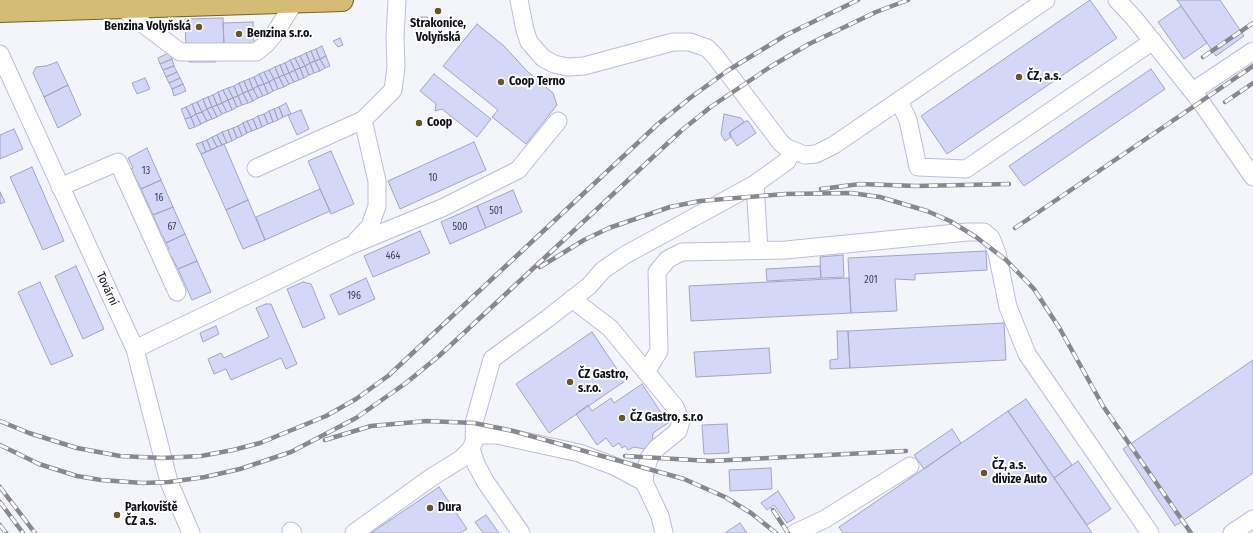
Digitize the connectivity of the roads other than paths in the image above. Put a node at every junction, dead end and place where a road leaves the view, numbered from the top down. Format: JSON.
{"nodes":[{"id":1,"x":342,"y":0,"type":"edge"},
{"id":2,"x":397,"y":0,"type":"edge"},
{"id":3,"x":519,"y":0,"type":"edge"},
{"id":4,"x":1046,"y":0,"type":"edge"},
{"id":5,"x":1117,"y":0,"type":"edge"},
{"id":6,"x":295,"y":1,"type":"edge"},
{"id":7,"x":122,"y":8,"type":"junction"},
{"id":8,"x":0,"y":11,"type":"edge"},
{"id":9,"x":1153,"y":41,"type":"junction"},
{"id":10,"x":1253,"y":51,"type":"edge"},
{"id":11,"x":0,"y":54,"type":"edge"},
{"id":12,"x":1192,"y":91,"type":"junction"},
{"id":13,"x":899,"y":100,"type":"junction"},
{"id":14,"x":363,"y":120,"type":"junction"},
{"id":15,"x":558,"y":121,"type":"dead end"},
{"id":16,"x":792,"y":151,"type":"junction"},
{"id":17,"x":256,"y":168,"type":"dead end"},
{"id":18,"x":1253,"y":177,"type":"edge"},
{"id":19,"x":754,"y":184,"type":"junction"},
{"id":20,"x":60,"y":187,"type":"junction"},
{"id":21,"x":347,"y":246,"type":"junction"},
{"id":22,"x":759,"y":250,"type":"junction"},
{"id":23,"x":177,"y":292,"type":"dead end"},
{"id":24,"x":572,"y":299,"type":"junction"},
{"id":25,"x":135,"y":349,"type":"junction"},
{"id":26,"x":646,"y":372,"type":"junction"},
{"id":27,"x":473,"y":442,"type":"junction"},
{"id":28,"x":910,"y":466,"type":"dead end"},
{"id":29,"x":644,"y":482,"type":"junction"},
{"id":30,"x":1253,"y":519,"type":"edge"},
{"id":31,"x":191,"y":533,"type":"edge"},
{"id":32,"x":354,"y":533,"type":"edge"},
{"id":33,"x":521,"y":533,"type":"edge"},
{"id":34,"x":664,"y":533,"type":"edge"},
{"id":35,"x":795,"y":533,"type":"edge"},
{"id":36,"x":1150,"y":533,"type":"edge"},
{"id":37,"x":1232,"y":533,"type":"edge"}],
"edges":[{"from":1,"to":6,"type":"main road"},
{"from":2,"to":14,"type":"street"},
{"from":3,"to":16,"type":"street"},
{"from":4,"to":13,"type":"street"},
{"from":5,"to":9,"type":"street"},
{"from":6,"to":7,"type":"main road"},
{"from":6,"to":7,"type":"street"},
{"from":7,"to":8,"type":"main road"},
{"from":9,"to":12,"type":"street"},
{"from":9,"to":13,"type":"street"},
{"from":10,"to":12,"type":"street"},
{"from":11,"to":20,"type":"street","name":"Tovární"},
{"from":12,"to":18,"type":"street"},
{"from":13,"to":16,"type":"street"},
{"from":14,"to":17,"type":"street"},
{"from":14,"to":21,"type":"street"},
{"from":15,"to":21,"type":"street"},
{"from":16,"to":19,"type":"street"},
{"from":19,"to":22,"type":"street"},
{"from":19,"to":24,"type":"street"},
{"from":20,"to":23,"type":"street"},
{"from":20,"to":25,"type":"street","name":"Tovární"},
{"from":21,"to":25,"type":"street"},
{"from":22,"to":26,"type":"street"},
{"from":22,"to":36,"type":"street"},
{"from":24,"to":26,"type":"street"},
{"from":24,"to":27,"type":"street"},
{"from":25,"to":31,"type":"street","name":"Tovární"},
{"from":26,"to":29,"type":"street"},
{"from":27,"to":29,"type":"street"},
{"from":27,"to":32,"type":"street"},
{"from":27,"to":33,"type":"street"},
{"from":28,"to":35,"type":"street"},
{"from":29,"to":34,"type":"street"},
{"from":30,"to":37,"type":"street"}]}
